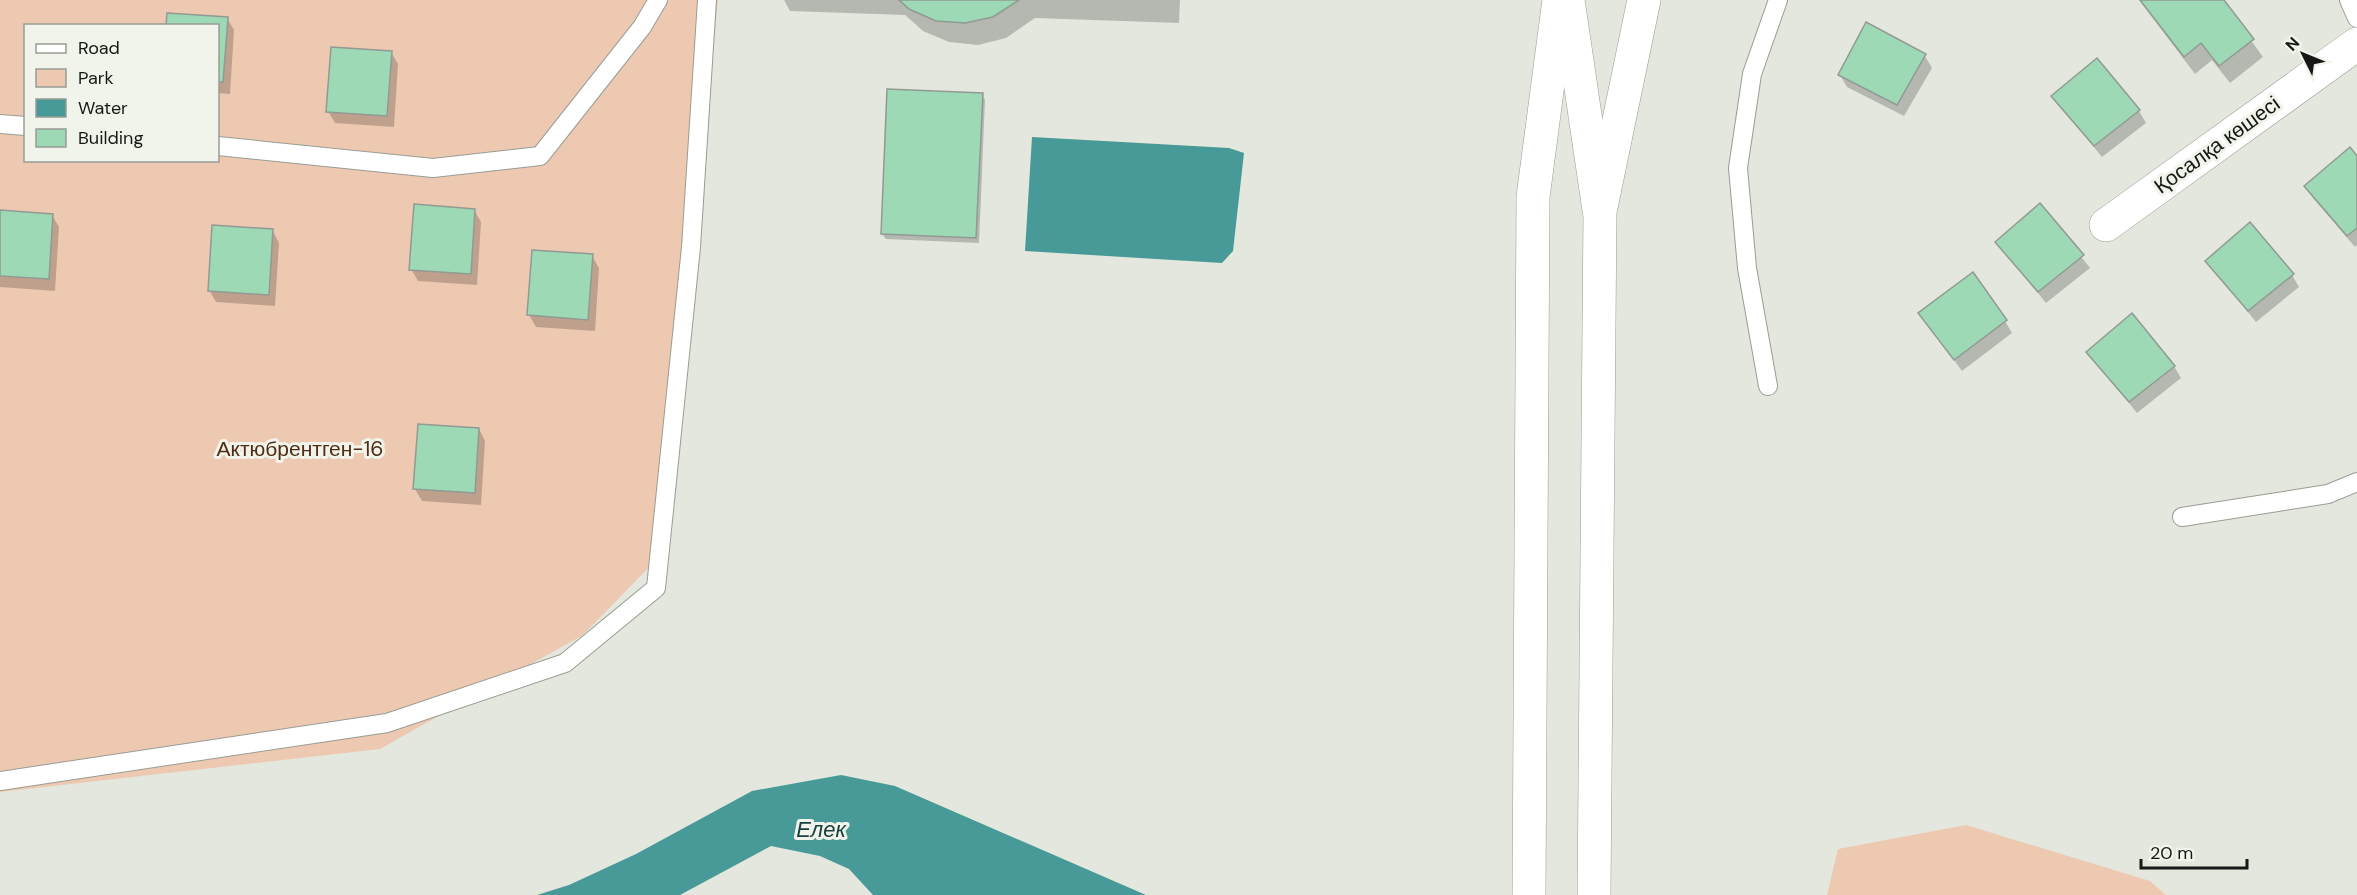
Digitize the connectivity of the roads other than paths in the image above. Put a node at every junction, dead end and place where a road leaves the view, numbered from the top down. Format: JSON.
{"nodes":[{"id":1,"x":658,"y":0,"type":"edge"},
{"id":2,"x":707,"y":0,"type":"edge"},
{"id":3,"x":1558,"y":0,"type":"edge"},
{"id":4,"x":1568,"y":0,"type":"edge"},
{"id":5,"x":1644,"y":0,"type":"edge"},
{"id":6,"x":1778,"y":0,"type":"edge"},
{"id":7,"x":2349,"y":0,"type":"edge"},
{"id":8,"x":2357,"y":18,"type":"edge"},
{"id":9,"x":2357,"y":44,"type":"edge"},
{"id":10,"x":0,"y":124,"type":"edge"},
{"id":11,"x":24,"y":126,"type":"edge"},
{"id":12,"x":219,"y":146,"type":"edge"},
{"id":13,"x":1600,"y":212,"type":"junction"},
{"id":14,"x":2106,"y":225,"type":"dead end"},
{"id":15,"x":1768,"y":386,"type":"dead end"},
{"id":16,"x":2357,"y":482,"type":"edge"},
{"id":17,"x":2182,"y":517,"type":"dead end"},
{"id":18,"x":0,"y":781,"type":"edge"},
{"id":19,"x":1529,"y":895,"type":"edge"},
{"id":20,"x":1594,"y":895,"type":"edge"}],
"edges":[{"from":1,"to":12,"type":"lane"},
{"from":2,"to":18,"type":"lane"},
{"from":3,"to":19,"type":"main road"},
{"from":4,"to":13,"type":"main road"},
{"from":5,"to":13,"type":"main road"},
{"from":6,"to":15,"type":"lane"},
{"from":7,"to":8,"type":"lane"},
{"from":9,"to":14,"type":"main road","name":"Қосалқа көшесі"},
{"from":10,"to":11,"type":"lane"},
{"from":13,"to":20,"type":"main road"},
{"from":16,"to":17,"type":"lane"}]}
